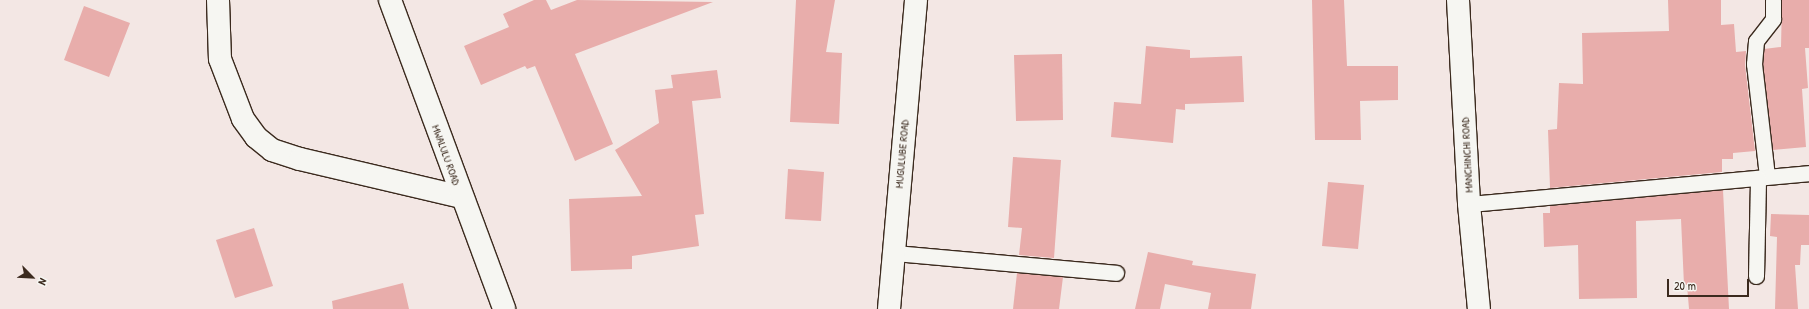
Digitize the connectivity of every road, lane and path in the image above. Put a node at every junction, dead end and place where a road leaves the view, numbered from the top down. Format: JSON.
{"nodes":[{"id":1,"x":218,"y":0,"type":"edge"},
{"id":2,"x":390,"y":0,"type":"edge"},
{"id":3,"x":916,"y":0,"type":"edge"},
{"id":4,"x":1458,"y":0,"type":"edge"},
{"id":5,"x":1773,"y":0,"type":"edge"},
{"id":6,"x":1809,"y":173,"type":"edge"},
{"id":7,"x":1762,"y":177,"type":"junction"},
{"id":8,"x":462,"y":197,"type":"junction"},
{"id":9,"x":1469,"y":204,"type":"junction"},
{"id":10,"x":894,"y":253,"type":"junction"},
{"id":11,"x":1116,"y":273,"type":"dead end"},
{"id":12,"x":1756,"y":276,"type":"dead end"},
{"id":13,"x":504,"y":309,"type":"edge"},
{"id":14,"x":889,"y":309,"type":"edge"},
{"id":15,"x":1479,"y":309,"type":"edge"}],
"edges":[{"from":1,"to":8,"type":"street"},
{"from":2,"to":8,"type":"street","name":"MWALULU ROAD"},
{"from":3,"to":10,"type":"street","name":"MUGULUBE ROAD"},
{"from":4,"to":9,"type":"street","name":"MANCHINCHI ROAD"},
{"from":5,"to":7,"type":"lane"},
{"from":6,"to":7,"type":"lane"},
{"from":7,"to":9,"type":"lane"},
{"from":7,"to":12,"type":"lane"},
{"from":8,"to":13,"type":"street","name":"MWALULU ROAD"},
{"from":9,"to":15,"type":"street","name":"MANCHINCHI ROAD"},
{"from":10,"to":11,"type":"lane"},
{"from":10,"to":14,"type":"street","name":"MUGULUBE ROAD"}]}
